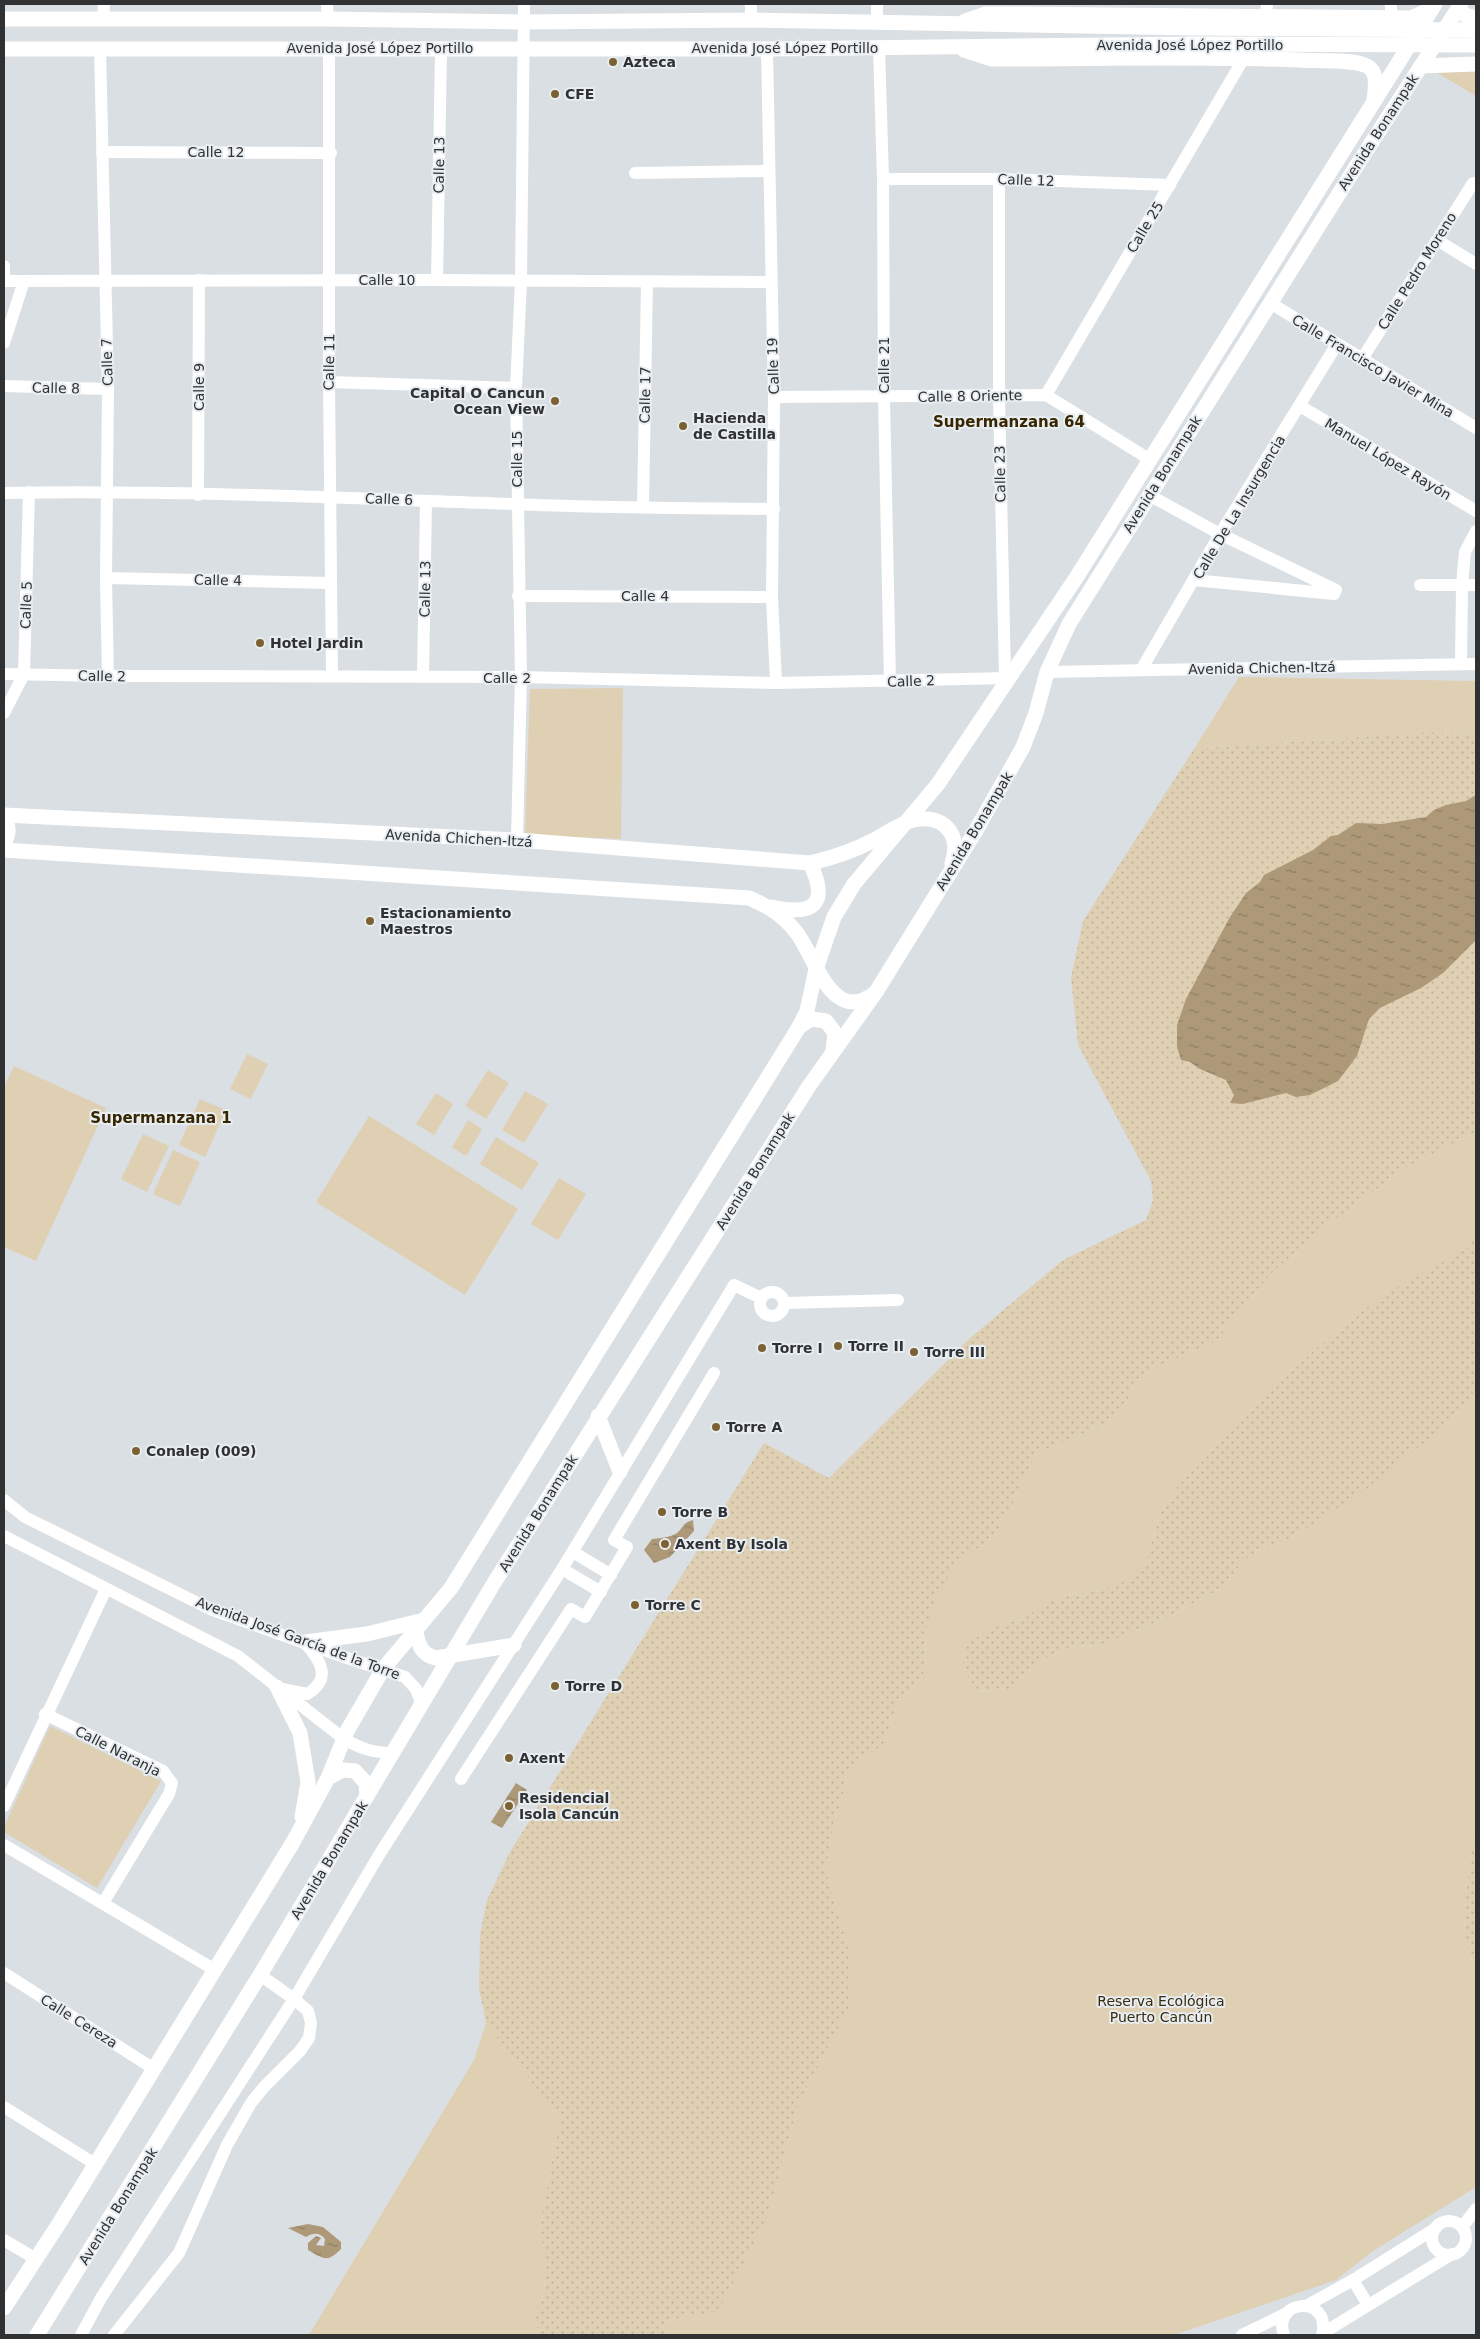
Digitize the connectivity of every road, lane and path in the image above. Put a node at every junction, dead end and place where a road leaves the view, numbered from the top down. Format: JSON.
{"nodes":[{"id":1,"x":104,"y":4,"type":"edge"},
{"id":2,"x":524,"y":4,"type":"edge"},
{"id":3,"x":751,"y":4,"type":"edge"},
{"id":4,"x":877,"y":4,"type":"edge"},
{"id":5,"x":1433,"y":6,"type":"edge"},
{"id":6,"x":1460,"y":6,"type":"edge"},
{"id":7,"x":1266,"y":9,"type":"edge"},
{"id":8,"x":1129,"y":10,"type":"edge"},
{"id":9,"x":327,"y":11,"type":"edge"},
{"id":10,"x":1391,"y":11,"type":"edge"},
{"id":11,"x":1005,"y":14,"type":"edge"},
{"id":12,"x":1349,"y":16,"type":"junction"},
{"id":13,"x":1476,"y":18,"type":"edge"},
{"id":14,"x":4,"y":19,"type":"edge"},
{"id":15,"x":103,"y":20,"type":"junction"},
{"id":16,"x":752,"y":20,"type":"junction"},
{"id":17,"x":522,"y":22,"type":"junction"},
{"id":18,"x":877,"y":23,"type":"junction"},
{"id":19,"x":1476,"y":30,"type":"edge"},
{"id":20,"x":1476,"y":45,"type":"edge"},
{"id":21,"x":956,"y":47,"type":"junction"},
{"id":22,"x":100,"y":48,"type":"junction"},
{"id":23,"x":330,"y":48,"type":"junction"},
{"id":24,"x":523,"y":48,"type":"junction"},
{"id":25,"x":879,"y":48,"type":"junction"},
{"id":26,"x":4,"y":49,"type":"edge"},
{"id":27,"x":767,"y":49,"type":"junction"},
{"id":28,"x":441,"y":50,"type":"junction"},
{"id":29,"x":1244,"y":58,"type":"junction"},
{"id":30,"x":1348,"y":62,"type":"junction"},
{"id":31,"x":1476,"y":64,"type":"edge"},
{"id":32,"x":1421,"y":66,"type":"junction"},
{"id":33,"x":1374,"y":102,"type":"junction"},
{"id":34,"x":102,"y":152,"type":"junction"},
{"id":35,"x":331,"y":153,"type":"junction"},
{"id":36,"x":769,"y":171,"type":"junction"},
{"id":37,"x":635,"y":174,"type":"dead end"},
{"id":38,"x":883,"y":179,"type":"junction"},
{"id":39,"x":999,"y":179,"type":"junction"},
{"id":40,"x":1473,"y":184,"type":"dead end"},
{"id":41,"x":1170,"y":185,"type":"junction"},
{"id":42,"x":1437,"y":240,"type":"junction"},
{"id":43,"x":1476,"y":264,"type":"edge"},
{"id":44,"x":4,"y":266,"type":"edge"},
{"id":45,"x":104,"y":280,"type":"junction"},
{"id":46,"x":199,"y":280,"type":"junction"},
{"id":47,"x":330,"y":280,"type":"junction"},
{"id":48,"x":438,"y":280,"type":"junction"},
{"id":49,"x":521,"y":280,"type":"junction"},
{"id":50,"x":4,"y":281,"type":"edge"},
{"id":51,"x":24,"y":281,"type":"junction"},
{"id":52,"x":647,"y":282,"type":"junction"},
{"id":53,"x":770,"y":282,"type":"junction"},
{"id":54,"x":1270,"y":303,"type":"junction"},
{"id":55,"x":4,"y":343,"type":"edge"},
{"id":56,"x":1338,"y":344,"type":"junction"},
{"id":57,"x":1362,"y":359,"type":"junction"},
{"id":58,"x":329,"y":382,"type":"junction"},
{"id":59,"x":4,"y":386,"type":"edge"},
{"id":60,"x":516,"y":388,"type":"junction"},
{"id":61,"x":108,"y":389,"type":"junction"},
{"id":62,"x":1046,"y":395,"type":"junction"},
{"id":63,"x":999,"y":396,"type":"junction"},
{"id":64,"x":774,"y":397,"type":"junction"},
{"id":65,"x":884,"y":398,"type":"junction"},
{"id":66,"x":1300,"y":406,"type":"junction"},
{"id":67,"x":1476,"y":428,"type":"edge"},
{"id":68,"x":1149,"y":459,"type":"junction"},
{"id":69,"x":29,"y":492,"type":"junction"},
{"id":70,"x":107,"y":492,"type":"junction"},
{"id":71,"x":4,"y":493,"type":"edge"},
{"id":72,"x":198,"y":495,"type":"junction"},
{"id":73,"x":1149,"y":495,"type":"junction"},
{"id":74,"x":330,"y":497,"type":"junction"},
{"id":75,"x":426,"y":501,"type":"junction"},
{"id":76,"x":517,"y":504,"type":"junction"},
{"id":77,"x":643,"y":507,"type":"junction"},
{"id":78,"x":774,"y":509,"type":"junction"},
{"id":79,"x":1476,"y":511,"type":"edge"},
{"id":80,"x":1476,"y":531,"type":"edge"},
{"id":81,"x":1220,"y":534,"type":"junction"},
{"id":82,"x":106,"y":578,"type":"junction"},
{"id":83,"x":1194,"y":580,"type":"junction"},
{"id":84,"x":330,"y":583,"type":"junction"},
{"id":85,"x":1462,"y":584,"type":"junction"},
{"id":86,"x":1420,"y":585,"type":"dead end"},
{"id":87,"x":1476,"y":585,"type":"edge"},
{"id":88,"x":518,"y":596,"type":"junction"},
{"id":89,"x":772,"y":597,"type":"junction"},
{"id":90,"x":1461,"y":664,"type":"junction"},
{"id":91,"x":1476,"y":664,"type":"edge"},
{"id":92,"x":1141,"y":670,"type":"junction"},
{"id":93,"x":1047,"y":672,"type":"junction"},
{"id":94,"x":4,"y":674,"type":"edge"},
{"id":95,"x":24,"y":674,"type":"junction"},
{"id":96,"x":108,"y":676,"type":"junction"},
{"id":97,"x":332,"y":676,"type":"junction"},
{"id":98,"x":423,"y":677,"type":"junction"},
{"id":99,"x":521,"y":677,"type":"junction"},
{"id":100,"x":1007,"y":678,"type":"junction"},
{"id":101,"x":890,"y":682,"type":"junction"},
{"id":102,"x":776,"y":683,"type":"junction"},
{"id":103,"x":4,"y":713,"type":"edge"},
{"id":104,"x":4,"y":815,"type":"edge"},
{"id":105,"x":906,"y":822,"type":"junction"},
{"id":106,"x":517,"y":840,"type":"junction"},
{"id":107,"x":4,"y":843,"type":"edge"},
{"id":108,"x":4,"y":850,"type":"edge"},
{"id":109,"x":810,"y":863,"type":"junction"},
{"id":110,"x":946,"y":875,"type":"junction"},
{"id":111,"x":767,"y":906,"type":"junction"},
{"id":112,"x":816,"y":969,"type":"junction"},
{"id":113,"x":876,"y":992,"type":"junction"},
{"id":114,"x":799,"y":1027,"type":"junction"},
{"id":115,"x":833,"y":1051,"type":"junction"},
{"id":116,"x":761,"y":1298,"type":"junction"},
{"id":117,"x":898,"y":1300,"type":"dead end"},
{"id":118,"x":784,"y":1303,"type":"junction"},
{"id":119,"x":714,"y":1373,"type":"dead end"},
{"id":120,"x":598,"y":1416,"type":"junction"},
{"id":121,"x":620,"y":1472,"type":"junction"},
{"id":122,"x":4,"y":1500,"type":"edge"},
{"id":123,"x":4,"y":1537,"type":"edge"},
{"id":124,"x":573,"y":1552,"type":"junction"},
{"id":125,"x":562,"y":1569,"type":"junction"},
{"id":126,"x":611,"y":1575,"type":"junction"},
{"id":127,"x":106,"y":1589,"type":"junction"},
{"id":128,"x":601,"y":1592,"type":"junction"},
{"id":129,"x":420,"y":1625,"type":"junction"},
{"id":130,"x":305,"y":1642,"type":"junction"},
{"id":131,"x":514,"y":1645,"type":"junction"},
{"id":132,"x":451,"y":1656,"type":"junction"},
{"id":133,"x":383,"y":1669,"type":"junction"},
{"id":134,"x":277,"y":1687,"type":"junction"},
{"id":135,"x":421,"y":1703,"type":"junction"},
{"id":136,"x":45,"y":1714,"type":"junction"},
{"id":137,"x":344,"y":1739,"type":"junction"},
{"id":138,"x":392,"y":1753,"type":"junction"},
{"id":139,"x":328,"y":1778,"type":"junction"},
{"id":140,"x":461,"y":1779,"type":"dead end"},
{"id":141,"x":368,"y":1796,"type":"junction"},
{"id":142,"x":4,"y":1806,"type":"edge"},
{"id":143,"x":300,"y":1829,"type":"junction"},
{"id":144,"x":4,"y":1845,"type":"edge"},
{"id":145,"x":103,"y":1903,"type":"junction"},
{"id":146,"x":215,"y":1970,"type":"junction"},
{"id":147,"x":4,"y":1973,"type":"edge"},
{"id":148,"x":260,"y":1975,"type":"junction"},
{"id":149,"x":294,"y":1999,"type":"junction"},
{"id":150,"x":154,"y":2069,"type":"junction"},
{"id":151,"x":4,"y":2107,"type":"edge"},
{"id":152,"x":96,"y":2164,"type":"junction"},
{"id":153,"x":1476,"y":2209,"type":"edge"},
{"id":154,"x":1462,"y":2227,"type":"junction"},
{"id":155,"x":1436,"y":2228,"type":"junction"},
{"id":156,"x":4,"y":2240,"type":"edge"},
{"id":157,"x":1452,"y":2254,"type":"junction"},
{"id":158,"x":36,"y":2259,"type":"junction"},
{"id":159,"x":1353,"y":2280,"type":"junction"},
{"id":160,"x":1368,"y":2305,"type":"junction"},
{"id":161,"x":1306,"y":2306,"type":"junction"},
{"id":162,"x":4,"y":2308,"type":"edge"},
{"id":163,"x":1287,"y":2313,"type":"junction"},
{"id":164,"x":1322,"y":2334,"type":"edge"},
{"id":165,"x":37,"y":2335,"type":"edge"},
{"id":166,"x":81,"y":2335,"type":"edge"},
{"id":167,"x":114,"y":2335,"type":"edge"},
{"id":168,"x":1242,"y":2335,"type":"edge"},
{"id":169,"x":1284,"y":2335,"type":"edge"}],
"edges":[{"from":1,"to":15,"type":"street"},
{"from":2,"to":17,"type":"street","name":"Calle 15"},
{"from":3,"to":16,"type":"street"},
{"from":4,"to":18,"type":"street"},
{"from":5,"to":10,"type":"main road"},
{"from":5,"to":33,"type":"main road","name":"Avenida Bonampak"},
{"from":6,"to":13,"type":"main road"},
{"from":6,"to":32,"type":"main road","name":"Avenida Bonampak"},
{"from":7,"to":8,"type":"main road"},
{"from":7,"to":12,"type":"main road"},
{"from":8,"to":11,"type":"main road"},
{"from":9,"to":15,"type":"main road","name":"Avenida José López Portillo"},
{"from":9,"to":17,"type":"main road","name":"Avenida José López Portillo"},
{"from":10,"to":12,"type":"main road"},
{"from":11,"to":18,"type":"main road","name":"Avenida José López Portillo"},
{"from":11,"to":19,"type":"main road","name":"Avenida José López Portillo"},
{"from":12,"to":30,"type":"main road"},
{"from":14,"to":15,"type":"main road","name":"Avenida José López Portillo"},
{"from":16,"to":17,"type":"main road","name":"Avenida José López Portillo"},
{"from":16,"to":18,"type":"main road","name":"Avenida José López Portillo"},
{"from":17,"to":24,"type":"street","name":"Calle 15"},
{"from":20,"to":21,"type":"main road","name":"Avenida José López Portillo"},
{"from":21,"to":25,"type":"main road","name":"Avenida José López Portillo"},
{"from":21,"to":29,"type":"main road"},
{"from":22,"to":23,"type":"main road","name":"Avenida José López Portillo"},
{"from":22,"to":26,"type":"main road","name":"Avenida José López Portillo"},
{"from":22,"to":34,"type":"street","name":"Calle 7"},
{"from":23,"to":28,"type":"main road","name":"Avenida José López Portillo"},
{"from":23,"to":35,"type":"street","name":"Calle 11"},
{"from":24,"to":27,"type":"main road","name":"Avenida José López Portillo"},
{"from":24,"to":28,"type":"main road","name":"Avenida José López Portillo"},
{"from":24,"to":49,"type":"street","name":"Calle 15"},
{"from":25,"to":27,"type":"main road","name":"Avenida José López Portillo"},
{"from":25,"to":38,"type":"street","name":"Calle 21"},
{"from":27,"to":36,"type":"street","name":"Calle 19"},
{"from":28,"to":48,"type":"street","name":"Calle 13"},
{"from":29,"to":30,"type":"main road"},
{"from":29,"to":41,"type":"street","name":"Calle 25"},
{"from":30,"to":33,"type":"main road"},
{"from":31,"to":32,"type":"main road"},
{"from":32,"to":54,"type":"main road","name":"Avenida Bonampak"},
{"from":33,"to":68,"type":"main road","name":"Avenida Bonampak"},
{"from":34,"to":35,"type":"street","name":"Calle 12"},
{"from":34,"to":45,"type":"street","name":"Calle 7"},
{"from":35,"to":47,"type":"street","name":"Calle 11"},
{"from":36,"to":37,"type":"street"},
{"from":36,"to":53,"type":"street","name":"Calle 19"},
{"from":38,"to":39,"type":"street","name":"Calle 12"},
{"from":38,"to":65,"type":"street","name":"Calle 21"},
{"from":39,"to":41,"type":"street","name":"Calle 12"},
{"from":39,"to":63,"type":"street","name":"Calle 23"},
{"from":40,"to":42,"type":"street","name":"Calle Pedro Moreno"},
{"from":41,"to":62,"type":"street","name":"Calle 25"},
{"from":42,"to":43,"type":"street"},
{"from":42,"to":57,"type":"street","name":"Calle Pedro Moreno"},
{"from":44,"to":50,"type":"street"},
{"from":45,"to":46,"type":"street","name":"Calle 10"},
{"from":45,"to":51,"type":"street","name":"Calle 10"},
{"from":45,"to":61,"type":"street","name":"Calle 7"},
{"from":46,"to":47,"type":"street","name":"Calle 10"},
{"from":46,"to":72,"type":"street","name":"Calle 9"},
{"from":47,"to":48,"type":"street","name":"Calle 10"},
{"from":47,"to":58,"type":"street","name":"Calle 11"},
{"from":48,"to":49,"type":"street","name":"Calle 10"},
{"from":49,"to":52,"type":"street","name":"Calle 10"},
{"from":49,"to":60,"type":"street","name":"Calle 15"},
{"from":50,"to":51,"type":"street","name":"Calle 10"},
{"from":51,"to":55,"type":"street"},
{"from":52,"to":53,"type":"street","name":"Calle 10"},
{"from":52,"to":77,"type":"street","name":"Calle 17"},
{"from":53,"to":64,"type":"street","name":"Calle 19"},
{"from":54,"to":56,"type":"street","name":"Calle Francisco Javier Mina"},
{"from":54,"to":73,"type":"main road","name":"Avenida Bonampak"},
{"from":56,"to":57,"type":"street","name":"Calle Francisco Javier Mina"},
{"from":56,"to":66,"type":"street","name":"Calle De La Insurgencia"},
{"from":57,"to":67,"type":"street","name":"Calle Francisco Javier Mina"},
{"from":58,"to":60,"type":"street"},
{"from":58,"to":74,"type":"street","name":"Calle 11"},
{"from":59,"to":61,"type":"street","name":"Calle 8"},
{"from":60,"to":76,"type":"street","name":"Calle 15"},
{"from":61,"to":70,"type":"street","name":"Calle 7"},
{"from":62,"to":63,"type":"street","name":"Calle 8 Oriente"},
{"from":62,"to":68,"type":"street"},
{"from":63,"to":65,"type":"street","name":"Calle 8 Oriente"},
{"from":63,"to":100,"type":"street","name":"Calle 23"},
{"from":64,"to":65,"type":"street","name":"Calle 8 Oriente"},
{"from":64,"to":78,"type":"street","name":"Calle 19"},
{"from":65,"to":101,"type":"street","name":"Calle 21"},
{"from":66,"to":79,"type":"street","name":"Manuel López Rayón"},
{"from":66,"to":81,"type":"street","name":"Calle De La Insurgencia"},
{"from":68,"to":100,"type":"main road","name":"Avenida Bonampak"},
{"from":69,"to":70,"type":"street","name":"Calle 6"},
{"from":69,"to":71,"type":"street","name":"Calle 6"},
{"from":69,"to":95,"type":"street","name":"Calle 5"},
{"from":70,"to":72,"type":"street","name":"Calle 6"},
{"from":70,"to":82,"type":"street","name":"Calle 7"},
{"from":72,"to":74,"type":"street","name":"Calle 6"},
{"from":73,"to":81,"type":"street"},
{"from":73,"to":93,"type":"main road","name":"Avenida Bonampak"},
{"from":74,"to":75,"type":"street","name":"Calle 6"},
{"from":74,"to":84,"type":"street","name":"Calle 11"},
{"from":75,"to":76,"type":"street","name":"Calle 6"},
{"from":75,"to":98,"type":"street","name":"Calle 13"},
{"from":76,"to":77,"type":"street","name":"Calle 6"},
{"from":76,"to":88,"type":"street","name":"Calle 15"},
{"from":77,"to":78,"type":"street","name":"Calle 6"},
{"from":78,"to":89,"type":"street","name":"Calle 19"},
{"from":80,"to":85,"type":"street"},
{"from":81,"to":83,"type":"street","name":"Calle De La Insurgencia"},
{"from":81,"to":83,"type":"street"},
{"from":82,"to":84,"type":"street","name":"Calle 4"},
{"from":82,"to":96,"type":"street","name":"Calle 7"},
{"from":83,"to":92,"type":"street","name":"Calle De La Insurgencia"},
{"from":84,"to":97,"type":"street","name":"Calle 11"},
{"from":85,"to":86,"type":"street"},
{"from":85,"to":87,"type":"street"},
{"from":85,"to":90,"type":"street"},
{"from":88,"to":89,"type":"street","name":"Calle 4"},
{"from":88,"to":99,"type":"street","name":"Calle 15"},
{"from":89,"to":102,"type":"street","name":"Calle 19"},
{"from":90,"to":91,"type":"street","name":"Avenida Chichen-Itzá"},
{"from":90,"to":92,"type":"street","name":"Avenida Chichen-Itzá"},
{"from":92,"to":93,"type":"street","name":"Avenida Chichen-Itzá"},
{"from":93,"to":110,"type":"main road","name":"Avenida Bonampak"},
{"from":94,"to":95,"type":"street","name":"Calle 2"},
{"from":95,"to":96,"type":"street","name":"Calle 2"},
{"from":95,"to":103,"type":"street","name":"Calle 5"},
{"from":96,"to":97,"type":"street","name":"Calle 2"},
{"from":97,"to":98,"type":"street","name":"Calle 2"},
{"from":98,"to":99,"type":"street","name":"Calle 2"},
{"from":99,"to":102,"type":"street","name":"Calle 2"},
{"from":99,"to":106,"type":"street","name":"Calle 15"},
{"from":100,"to":101,"type":"street","name":"Calle 2"},
{"from":100,"to":105,"type":"main road","name":"Avenida Bonampak"},
{"from":101,"to":102,"type":"street","name":"Calle 2"},
{"from":104,"to":106,"type":"main road","name":"Avenida Chichen-Itzá"},
{"from":104,"to":107,"type":"main road"},
{"from":105,"to":109,"type":"main road","name":"Avenida Chichen-Itzá"},
{"from":105,"to":110,"type":"main road"},
{"from":105,"to":112,"type":"main road","name":"Avenida Bonampak"},
{"from":106,"to":109,"type":"main road","name":"Avenida Chichen-Itzá"},
{"from":108,"to":111,"type":"main road"},
{"from":109,"to":111,"type":"main road"},
{"from":110,"to":113,"type":"main road","name":"Avenida Bonampak"},
{"from":111,"to":112,"type":"main road"},
{"from":112,"to":113,"type":"main road"},
{"from":112,"to":114,"type":"main road","name":"Avenida Bonampak"},
{"from":113,"to":115,"type":"main road","name":"Avenida Bonampak"},
{"from":114,"to":115,"type":"main road"},
{"from":114,"to":129,"type":"main road","name":"Avenida Bonampak"},
{"from":115,"to":120,"type":"main road","name":"Avenida Bonampak"},
{"from":116,"to":118,"type":"street"},
{"from":116,"to":118,"type":"street"},
{"from":116,"to":121,"type":"street"},
{"from":117,"to":118,"type":"street"},
{"from":119,"to":126,"type":"street"},
{"from":120,"to":121,"type":"main road"},
{"from":120,"to":132,"type":"main road","name":"Avenida Bonampak"},
{"from":121,"to":124,"type":"street"},
{"from":122,"to":130,"type":"street","name":"Avenida José García de la Torre"},
{"from":123,"to":127,"type":"street"},
{"from":124,"to":125,"type":"street"},
{"from":124,"to":126,"type":"street"},
{"from":125,"to":128,"type":"street"},
{"from":125,"to":131,"type":"street"},
{"from":126,"to":128,"type":"street"},
{"from":127,"to":134,"type":"street"},
{"from":127,"to":136,"type":"street"},
{"from":128,"to":140,"type":"street"},
{"from":129,"to":130,"type":"main road"},
{"from":129,"to":132,"type":"main road"},
{"from":129,"to":133,"type":"main road","name":"Avenida Bonampak"},
{"from":130,"to":133,"type":"street","name":"Avenida José García de la Torre"},
{"from":130,"to":134,"type":"street"},
{"from":131,"to":132,"type":"main road"},
{"from":131,"to":149,"type":"street"},
{"from":132,"to":135,"type":"main road","name":"Avenida Bonampak"},
{"from":133,"to":135,"type":"street","name":"Avenida José García de la Torre"},
{"from":133,"to":137,"type":"main road","name":"Avenida Bonampak"},
{"from":134,"to":137,"type":"street"},
{"from":134,"to":143,"type":"main road"},
{"from":135,"to":138,"type":"main road","name":"Avenida Bonampak"},
{"from":136,"to":142,"type":"street"},
{"from":136,"to":145,"type":"street","name":"Calle Naranja"},
{"from":137,"to":138,"type":"street"},
{"from":137,"to":139,"type":"main road","name":"Avenida Bonampak"},
{"from":138,"to":141,"type":"main road","name":"Avenida Bonampak"},
{"from":139,"to":141,"type":"main road"},
{"from":139,"to":143,"type":"main road","name":"Avenida Bonampak"},
{"from":141,"to":148,"type":"main road","name":"Avenida Bonampak"},
{"from":143,"to":146,"type":"main road","name":"Avenida Bonampak"},
{"from":144,"to":145,"type":"street"},
{"from":145,"to":146,"type":"street"},
{"from":146,"to":150,"type":"main road","name":"Avenida Bonampak"},
{"from":147,"to":150,"type":"street","name":"Calle Cereza"},
{"from":148,"to":149,"type":"street"},
{"from":148,"to":165,"type":"main road","name":"Avenida Bonampak"},
{"from":149,"to":166,"type":"street"},
{"from":149,"to":167,"type":"street"},
{"from":150,"to":152,"type":"main road","name":"Avenida Bonampak"},
{"from":151,"to":152,"type":"street"},
{"from":152,"to":158,"type":"main road","name":"Avenida Bonampak"},
{"from":153,"to":154,"type":"street"},
{"from":154,"to":155,"type":"street"},
{"from":154,"to":157,"type":"street"},
{"from":155,"to":157,"type":"street"},
{"from":155,"to":159,"type":"street"},
{"from":156,"to":158,"type":"street"},
{"from":157,"to":160,"type":"street"},
{"from":158,"to":162,"type":"main road","name":"Avenida Bonampak"},
{"from":159,"to":160,"type":"street"},
{"from":159,"to":161,"type":"street"},
{"from":160,"to":164,"type":"street"},
{"from":161,"to":163,"type":"street"},
{"from":161,"to":164,"type":"street"},
{"from":163,"to":168,"type":"street"},
{"from":163,"to":169,"type":"street"}]}
